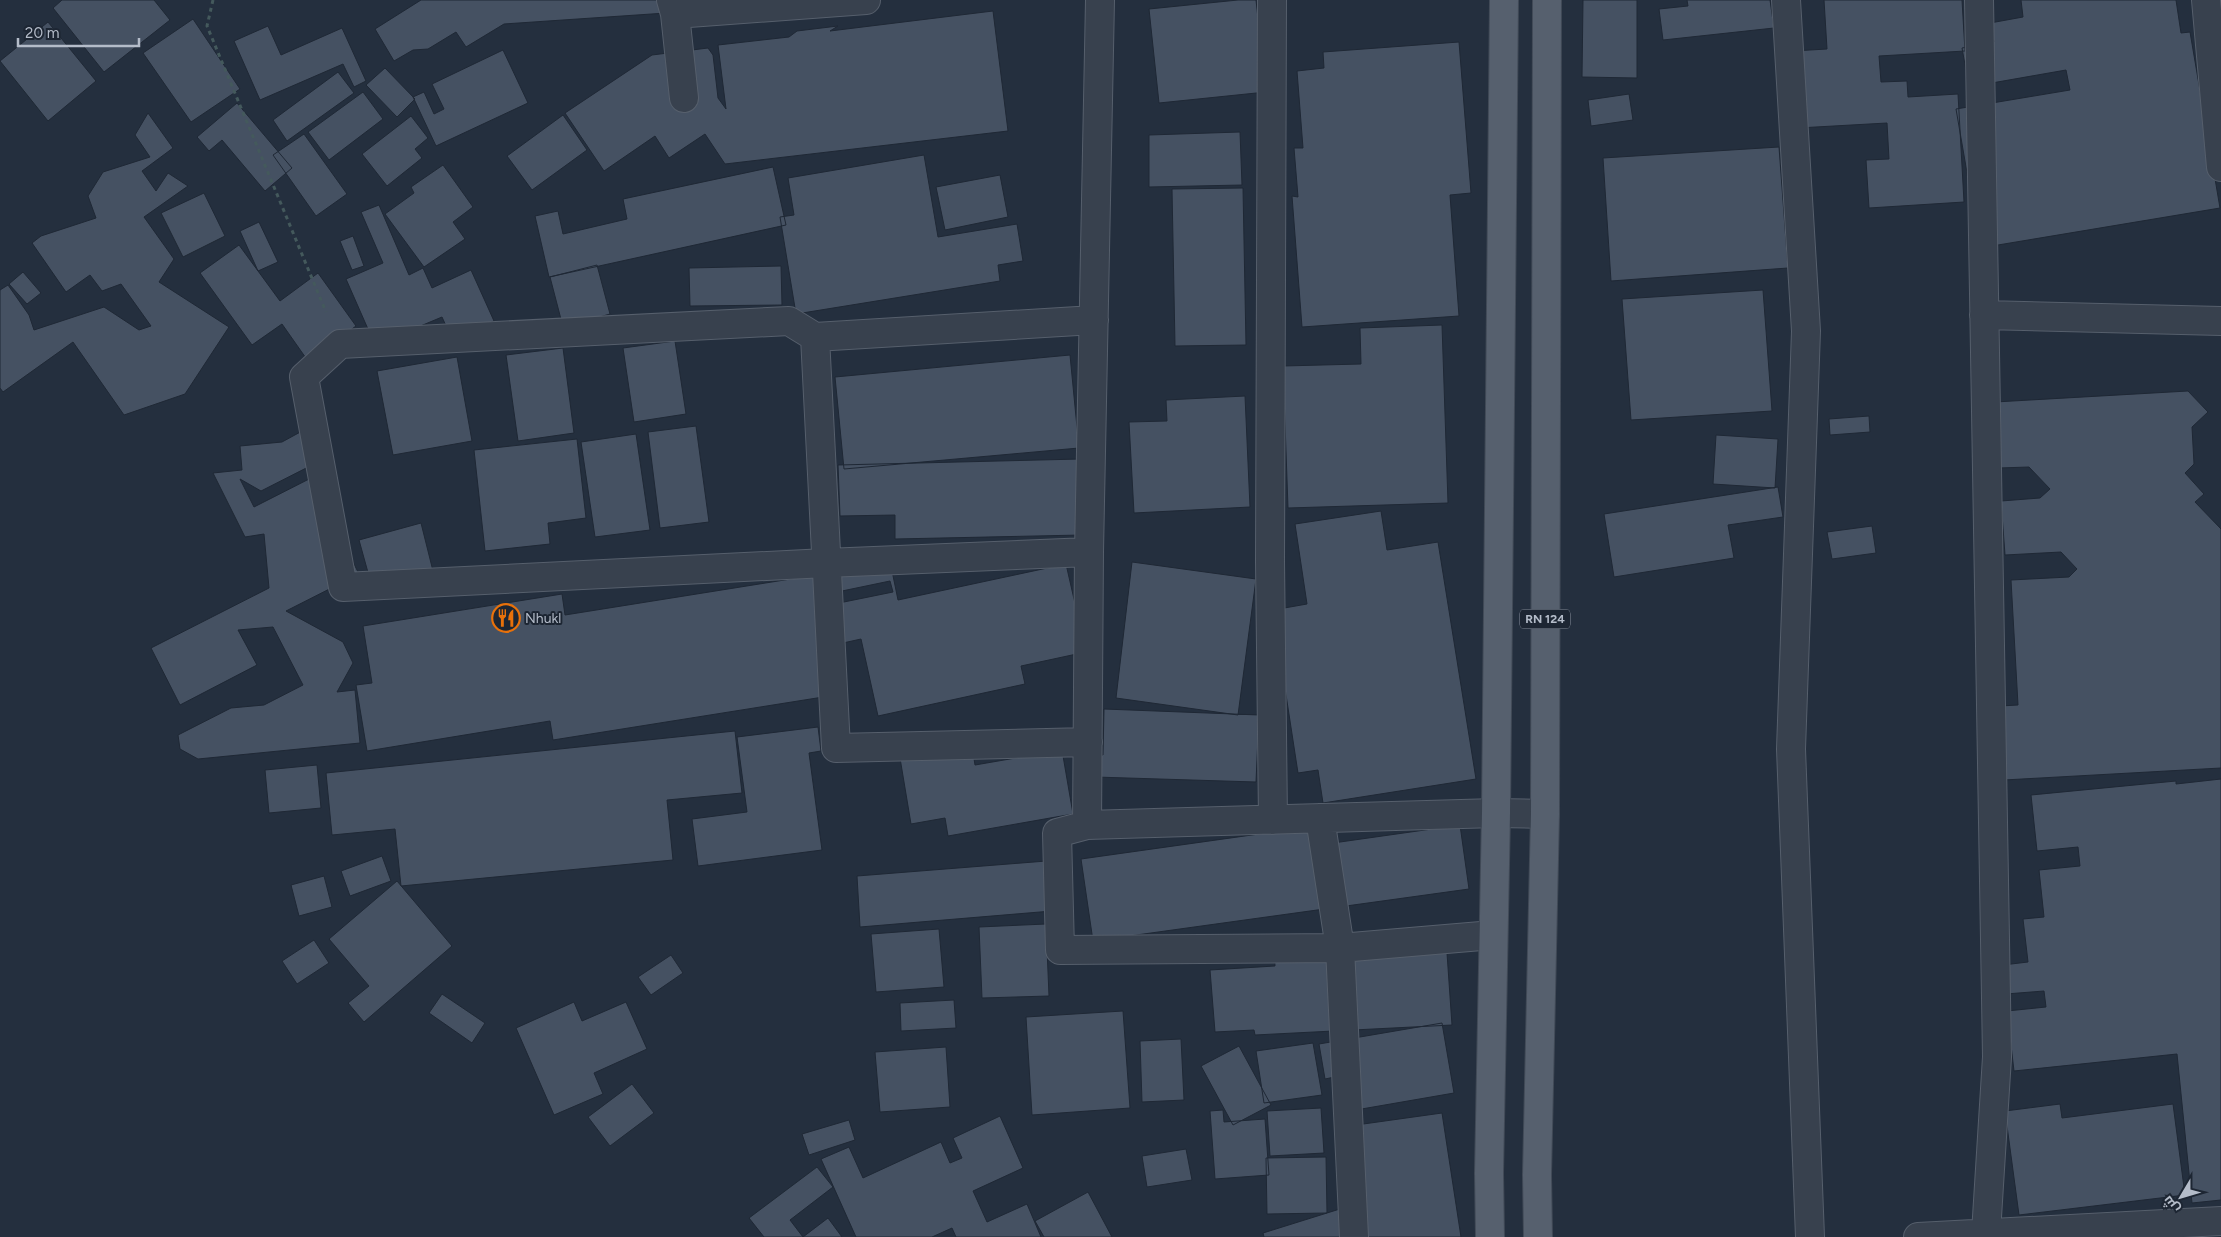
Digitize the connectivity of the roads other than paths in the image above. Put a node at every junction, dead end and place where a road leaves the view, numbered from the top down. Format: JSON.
{"nodes":[{"id":1,"x":866,"y":0,"type":"edge"},
{"id":2,"x":1100,"y":0,"type":"edge"},
{"id":3,"x":1272,"y":0,"type":"edge"},
{"id":4,"x":1504,"y":0,"type":"edge"},
{"id":5,"x":1547,"y":0,"type":"edge"},
{"id":6,"x":1786,"y":0,"type":"edge"},
{"id":7,"x":1979,"y":0,"type":"edge"},
{"id":8,"x":2206,"y":0,"type":"edge"},
{"id":9,"x":673,"y":7,"type":"edge"},
{"id":10,"x":684,"y":98,"type":"dead end"},
{"id":11,"x":2221,"y":167,"type":"edge"},
{"id":12,"x":1984,"y":315,"type":"junction"},
{"id":13,"x":1094,"y":320,"type":"junction"},
{"id":14,"x":2221,"y":322,"type":"edge"},
{"id":15,"x":815,"y":337,"type":"junction"},
{"id":16,"x":1090,"y":552,"type":"junction"},
{"id":17,"x":826,"y":563,"type":"junction"},
{"id":18,"x":1088,"y":742,"type":"junction"},
{"id":19,"x":1496,"y":813,"type":"junction"},
{"id":20,"x":1545,"y":814,"type":"junction"},
{"id":21,"x":1320,"y":818,"type":"junction"},
{"id":22,"x":1273,"y":820,"type":"junction"},
{"id":23,"x":1087,"y":825,"type":"junction"},
{"id":24,"x":1493,"y":935,"type":"junction"},
{"id":25,"x":1340,"y":948,"type":"junction"},
{"id":26,"x":2221,"y":1221,"type":"edge"},
{"id":27,"x":1986,"y":1233,"type":"junction"},
{"id":28,"x":1354,"y":1237,"type":"edge"},
{"id":29,"x":1490,"y":1237,"type":"edge"},
{"id":30,"x":1538,"y":1237,"type":"edge"},
{"id":31,"x":1810,"y":1237,"type":"edge"},
{"id":32,"x":1918,"y":1237,"type":"edge"}],
"edges":[{"from":1,"to":9,"type":"street"},
{"from":2,"to":13,"type":"street"},
{"from":3,"to":22,"type":"street"},
{"from":4,"to":19,"type":"main road"},
{"from":5,"to":20,"type":"main road","number":"RN 124"},
{"from":6,"to":31,"type":"street"},
{"from":7,"to":12,"type":"street"},
{"from":8,"to":11,"type":"street"},
{"from":9,"to":10,"type":"street"},
{"from":12,"to":14,"type":"street"},
{"from":12,"to":27,"type":"street"},
{"from":13,"to":15,"type":"street"},
{"from":13,"to":16,"type":"street"},
{"from":15,"to":17,"type":"street"},
{"from":15,"to":17,"type":"street"},
{"from":16,"to":17,"type":"street"},
{"from":16,"to":18,"type":"street"},
{"from":17,"to":18,"type":"street"},
{"from":18,"to":23,"type":"street"},
{"from":19,"to":20,"type":"street"},
{"from":19,"to":21,"type":"street"},
{"from":19,"to":24,"type":"main road"},
{"from":20,"to":30,"type":"main road","number":"RN 124"},
{"from":21,"to":22,"type":"street"},
{"from":21,"to":25,"type":"street"},
{"from":22,"to":23,"type":"street"},
{"from":23,"to":25,"type":"street"},
{"from":24,"to":25,"type":"street"},
{"from":24,"to":29,"type":"main road"},
{"from":25,"to":28,"type":"street"},
{"from":26,"to":27,"type":"street"},
{"from":27,"to":32,"type":"street"}]}
